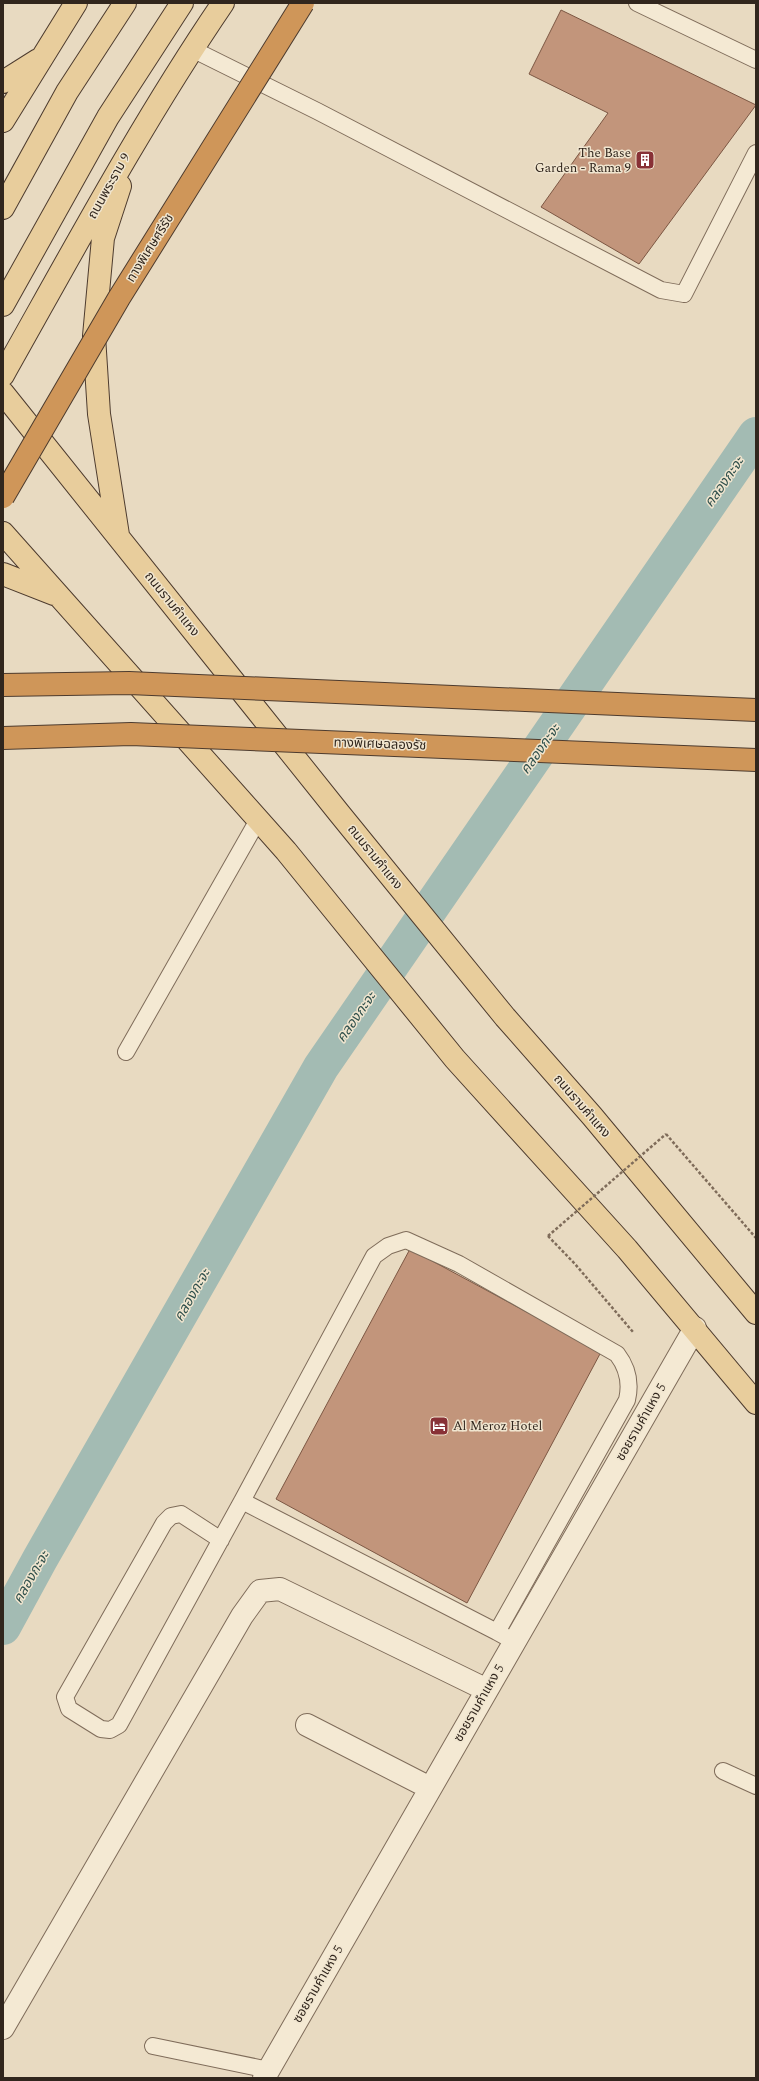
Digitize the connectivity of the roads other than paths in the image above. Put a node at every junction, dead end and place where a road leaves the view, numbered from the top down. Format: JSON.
{"nodes":[{"id":1,"x":76,"y":3,"type":"edge"},
{"id":2,"x":125,"y":3,"type":"edge"},
{"id":3,"x":182,"y":3,"type":"edge"},
{"id":4,"x":223,"y":3,"type":"edge"},
{"id":5,"x":303,"y":3,"type":"edge"},
{"id":6,"x":637,"y":3,"type":"edge"},
{"id":7,"x":192,"y":49,"type":"junction"},
{"id":8,"x":42,"y":58,"type":"junction"},
{"id":9,"x":756,"y":60,"type":"edge"},
{"id":10,"x":3,"y":82,"type":"edge"},
{"id":11,"x":3,"y":121,"type":"edge"},
{"id":12,"x":132,"y":145,"type":"junction"},
{"id":13,"x":756,"y":153,"type":"edge"},
{"id":14,"x":3,"y":208,"type":"edge"},
{"id":15,"x":3,"y":305,"type":"edge"},
{"id":16,"x":3,"y":375,"type":"edge"},
{"id":17,"x":3,"y":393,"type":"edge"},
{"id":18,"x":3,"y":497,"type":"edge"},
{"id":19,"x":3,"y":533,"type":"edge"},
{"id":20,"x":118,"y":537,"type":"junction"},
{"id":21,"x":3,"y":574,"type":"edge"},
{"id":22,"x":59,"y":596,"type":"junction"},
{"id":23,"x":3,"y":685,"type":"edge"},
{"id":24,"x":756,"y":710,"type":"edge"},
{"id":25,"x":3,"y":738,"type":"edge"},
{"id":26,"x":756,"y":760,"type":"edge"},
{"id":27,"x":258,"y":820,"type":"junction"},
{"id":28,"x":126,"y":1052,"type":"dead end"},
{"id":29,"x":756,"y":1313,"type":"edge"},
{"id":30,"x":695,"y":1328,"type":"junction"},
{"id":31,"x":756,"y":1404,"type":"edge"},
{"id":32,"x":242,"y":1501,"type":"junction"},
{"id":33,"x":221,"y":1540,"type":"junction"},
{"id":34,"x":506,"y":1637,"type":"junction"},
{"id":35,"x":487,"y":1690,"type":"junction"},
{"id":36,"x":307,"y":1725,"type":"dead end"},
{"id":37,"x":723,"y":1771,"type":"dead end"},
{"id":38,"x":756,"y":1786,"type":"edge"},
{"id":39,"x":430,"y":1788,"type":"junction"},
{"id":40,"x":3,"y":2028,"type":"edge"},
{"id":41,"x":153,"y":2046,"type":"dead end"},
{"id":42,"x":267,"y":2074,"type":"edge"}],
"edges":[{"from":1,"to":8,"type":"main road"},
{"from":2,"to":14,"type":"main road"},
{"from":3,"to":15,"type":"main road"},
{"from":4,"to":7,"type":"main road","name":"ถนนพระราม 9"},
{"from":5,"to":18,"type":"highway","name":"ทางพิเศษศรีรัช","bridge":true},
{"from":6,"to":9,"type":"lane"},
{"from":7,"to":12,"type":"main road","name":"ถนนพระราม 9"},
{"from":7,"to":13,"type":"lane"},
{"from":8,"to":10,"type":"main road"},
{"from":8,"to":11,"type":"main road"},
{"from":12,"to":16,"type":"main road","name":"ถนนพระราม 9"},
{"from":12,"to":20,"type":"main road"},
{"from":17,"to":20,"type":"main road","name":"ถนนรามคำแหง"},
{"from":19,"to":22,"type":"main road"},
{"from":20,"to":29,"type":"main road","name":"ถนนรามคำแหง"},
{"from":21,"to":22,"type":"main road"},
{"from":22,"to":27,"type":"main road"},
{"from":23,"to":24,"type":"highway","bridge":true},
{"from":25,"to":26,"type":"highway","name":"ทางพิเศษฉลองรัช","bridge":true},
{"from":27,"to":28,"type":"lane"},
{"from":27,"to":30,"type":"main road"},
{"from":30,"to":31,"type":"main road"},
{"from":30,"to":34,"type":"street","name":"ซอยรามคำแหง 5"},
{"from":32,"to":33,"type":"lane"},
{"from":32,"to":34,"type":"lane"},
{"from":32,"to":34,"type":"lane"},
{"from":33,"to":33,"type":"lane"},
{"from":34,"to":35,"type":"street","name":"ซอยรามคำแหง 5"},
{"from":35,"to":39,"type":"street","name":"ซอยรามคำแหง 5"},
{"from":35,"to":40,"type":"street"},
{"from":36,"to":39,"type":"street"},
{"from":37,"to":38,"type":"lane"},
{"from":39,"to":42,"type":"street","name":"ซอยรามคำแหง 5"},
{"from":41,"to":42,"type":"lane"}]}
